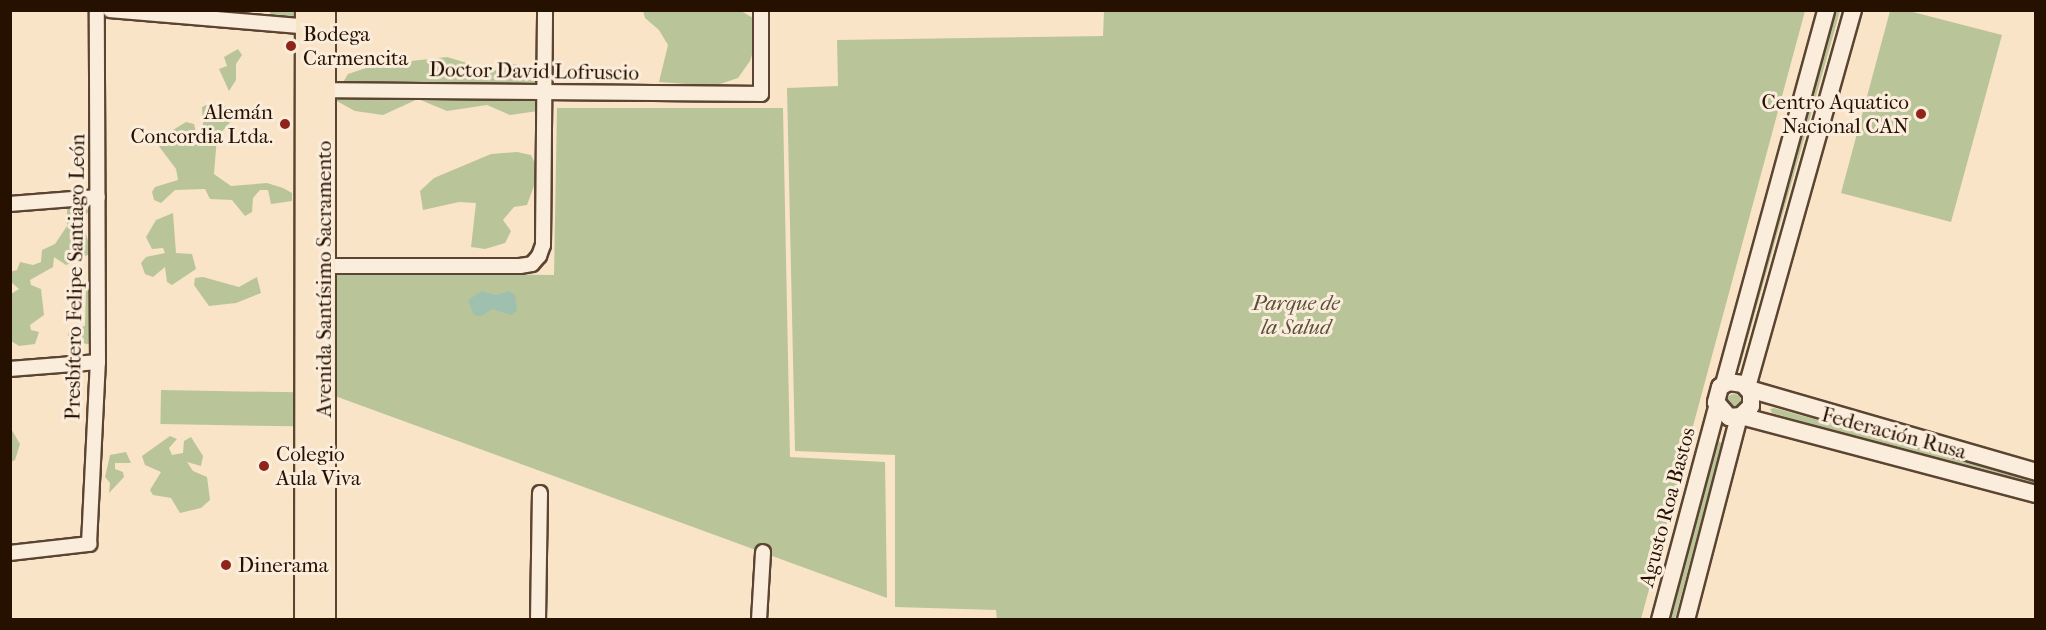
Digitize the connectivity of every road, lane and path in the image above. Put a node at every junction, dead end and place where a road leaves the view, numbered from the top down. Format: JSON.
{"nodes":[{"id":1,"x":97,"y":10,"type":"edge"},
{"id":2,"x":110,"y":10,"type":"edge"},
{"id":3,"x":544,"y":10,"type":"edge"},
{"id":4,"x":761,"y":10,"type":"edge"},
{"id":5,"x":1826,"y":10,"type":"edge"},
{"id":6,"x":1853,"y":10,"type":"edge"},
{"id":7,"x":315,"y":19,"type":"edge"},
{"id":8,"x":315,"y":90,"type":"junction"},
{"id":9,"x":546,"y":93,"type":"junction"},
{"id":10,"x":98,"y":197,"type":"junction"},
{"id":11,"x":10,"y":204,"type":"edge"},
{"id":12,"x":315,"y":266,"type":"junction"},
{"id":13,"x":98,"y":362,"type":"junction"},
{"id":14,"x":10,"y":369,"type":"edge"},
{"id":15,"x":1724,"y":384,"type":"junction"},
{"id":16,"x":1748,"y":388,"type":"junction"},
{"id":17,"x":1718,"y":407,"type":"junction"},
{"id":18,"x":1740,"y":416,"type":"junction"},
{"id":19,"x":2036,"y":471,"type":"edge"},
{"id":20,"x":540,"y":494,"type":"dead end"},
{"id":21,"x":2036,"y":494,"type":"edge"},
{"id":22,"x":314,"y":546,"type":"junction"},
{"id":23,"x":763,"y":552,"type":"dead end"},
{"id":24,"x":10,"y":553,"type":"edge"},
{"id":25,"x":305,"y":620,"type":"edge"},
{"id":26,"x":324,"y":620,"type":"edge"},
{"id":27,"x":538,"y":620,"type":"edge"},
{"id":28,"x":759,"y":620,"type":"edge"},
{"id":29,"x":1660,"y":620,"type":"edge"},
{"id":30,"x":1686,"y":620,"type":"edge"}],
"edges":[{"from":1,"to":10,"type":"street","name":"Presbítero Felipe Santiago León"},
{"from":2,"to":7,"type":"street"},
{"from":3,"to":9,"type":"street"},
{"from":4,"to":9,"type":"street","name":"Doctor David Lofruscio"},
{"from":5,"to":15,"type":"street"},
{"from":6,"to":16,"type":"street"},
{"from":7,"to":8,"type":"main road","name":"Avenida Santísimo Sacramento"},
{"from":8,"to":9,"type":"street","name":"Doctor David Lofruscio"},
{"from":8,"to":12,"type":"main road","name":"Avenida Santísimo Sacramento"},
{"from":9,"to":12,"type":"street"},
{"from":10,"to":11,"type":"street"},
{"from":10,"to":13,"type":"street","name":"Presbítero Felipe Santiago León"},
{"from":12,"to":22,"type":"main road","name":"Avenida Santísimo Sacramento"},
{"from":13,"to":14,"type":"street"},
{"from":13,"to":24,"type":"street","name":"Presbítero Felipe Santiago León"},
{"from":15,"to":16,"type":"street"},
{"from":15,"to":17,"type":"street"},
{"from":16,"to":18,"type":"street"},
{"from":16,"to":19,"type":"street","name":"Federación Rusa"},
{"from":17,"to":18,"type":"street"},
{"from":17,"to":29,"type":"street","name":"Agusto Roa Bastos"},
{"from":18,"to":21,"type":"street","name":"Federación Rusa"},
{"from":18,"to":30,"type":"street"},
{"from":20,"to":27,"type":"street"},
{"from":22,"to":25,"type":"main road","name":"Avenida Santísimo Sacramento"},
{"from":22,"to":26,"type":"main road","name":"Avenida Santísimo Sacramento"},
{"from":23,"to":28,"type":"street"}]}
